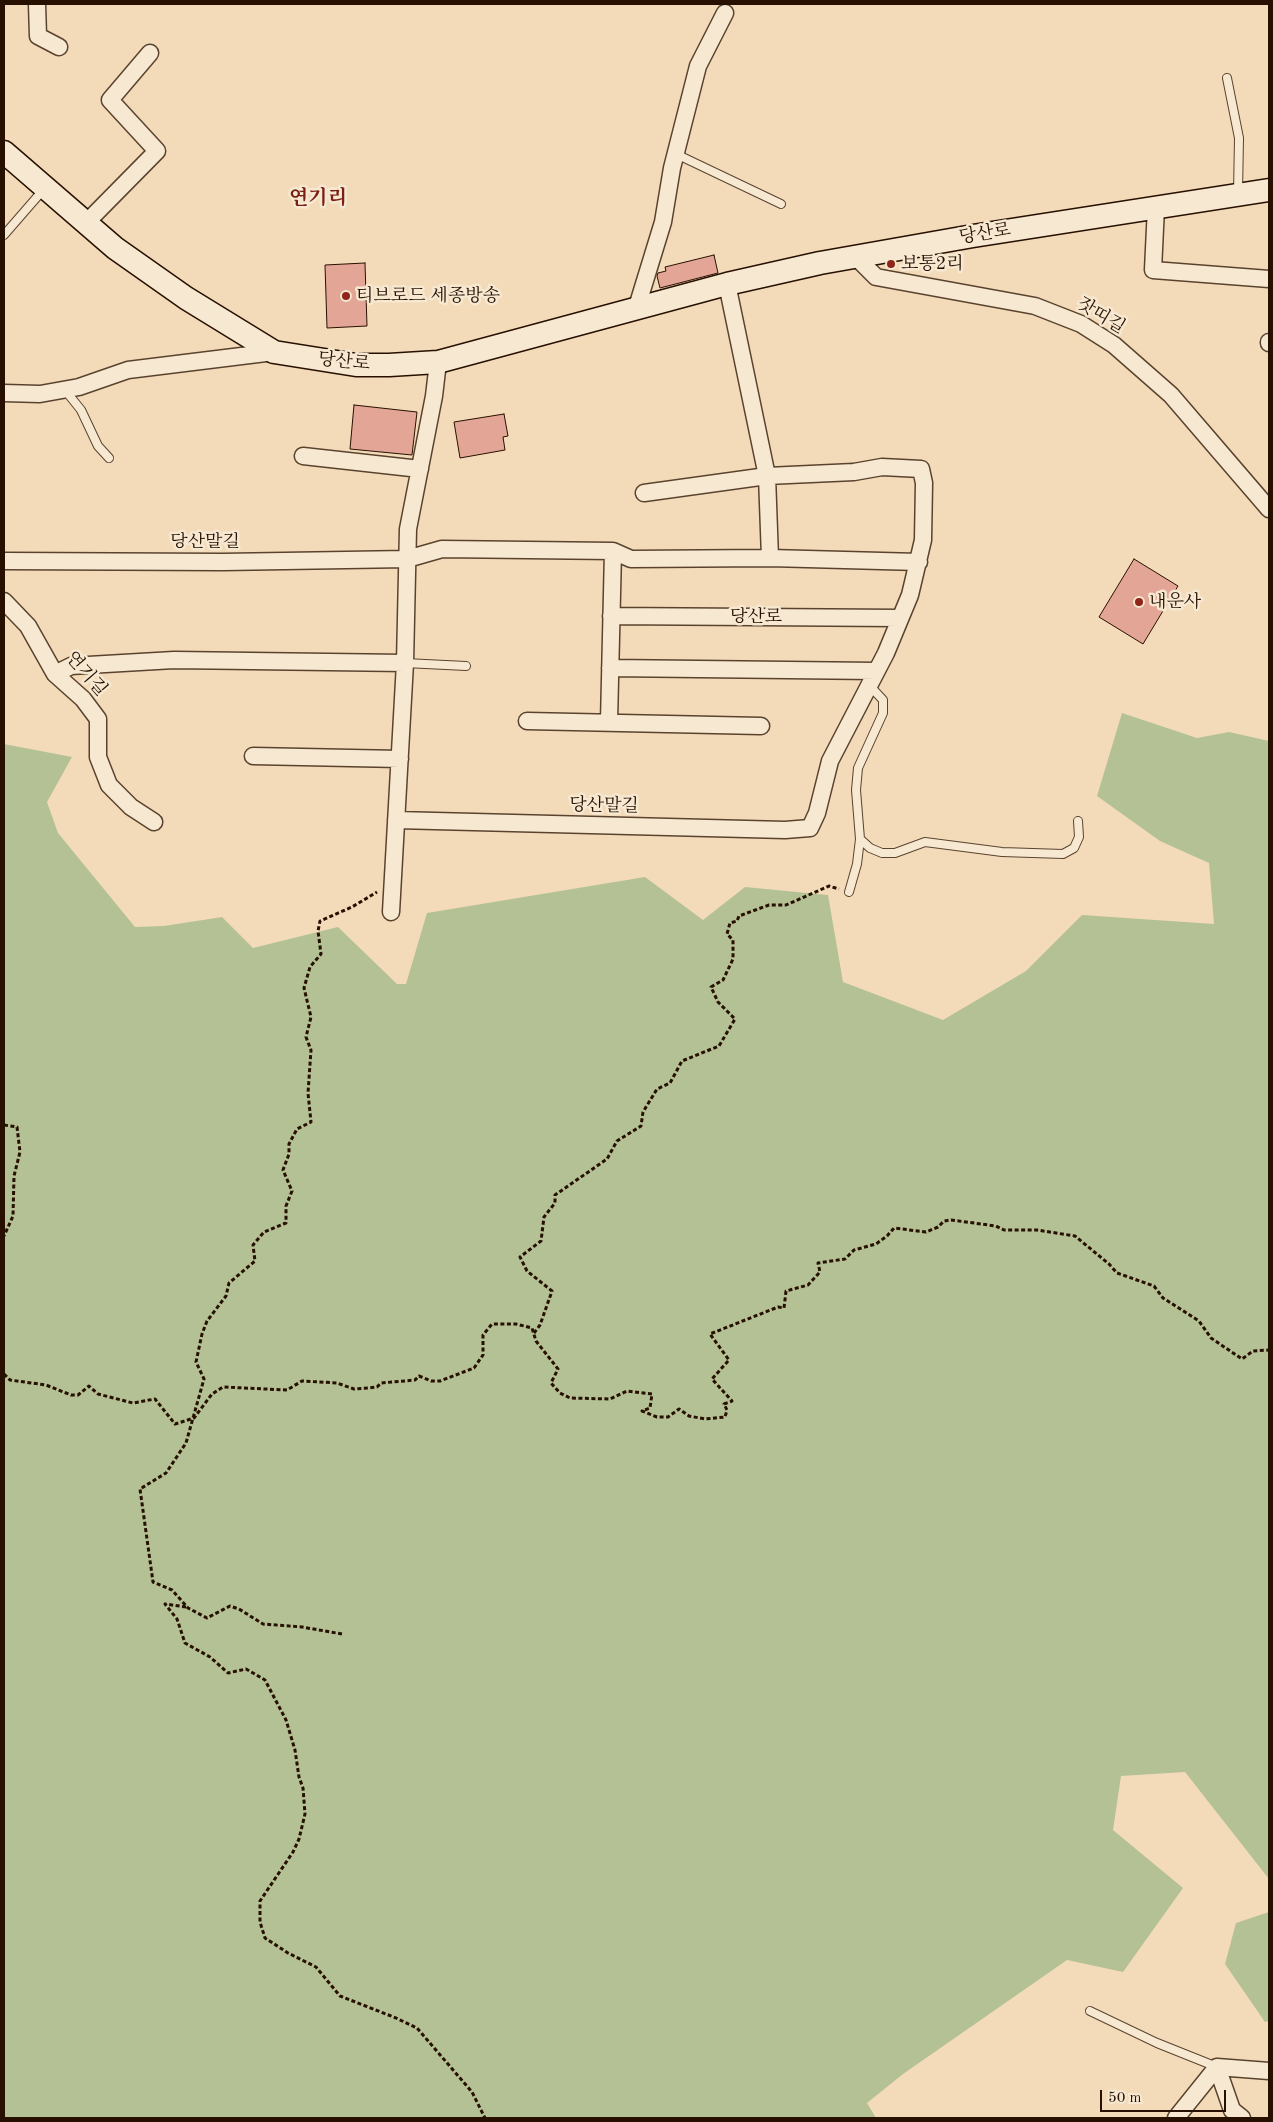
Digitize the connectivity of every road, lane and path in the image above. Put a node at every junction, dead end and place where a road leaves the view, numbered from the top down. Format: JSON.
{"nodes":[{"id":1,"x":37,"y":4,"type":"edge"},
{"id":2,"x":725,"y":13,"type":"dead end"},
{"id":3,"x":59,"y":47,"type":"dead end"},
{"id":4,"x":150,"y":53,"type":"dead end"},
{"id":5,"x":1227,"y":78,"type":"dead end"},
{"id":6,"x":676,"y":154,"type":"junction"},
{"id":7,"x":6,"y":157,"type":"edge"},
{"id":8,"x":45,"y":188,"type":"junction"},
{"id":9,"x":1269,"y":190,"type":"edge"},
{"id":10,"x":1238,"y":195,"type":"junction"},
{"id":11,"x":781,"y":204,"type":"dead end"},
{"id":12,"x":1156,"y":207,"type":"junction"},
{"id":13,"x":86,"y":223,"type":"junction"},
{"id":14,"x":4,"y":235,"type":"edge"},
{"id":15,"x":856,"y":256,"type":"junction"},
{"id":16,"x":1269,"y":279,"type":"edge"},
{"id":17,"x":727,"y":284,"type":"junction"},
{"id":18,"x":636,"y":310,"type":"junction"},
{"id":19,"x":274,"y":352,"type":"junction"},
{"id":20,"x":438,"y":362,"type":"junction"},
{"id":21,"x":65,"y":390,"type":"junction"},
{"id":22,"x":4,"y":393,"type":"edge"},
{"id":23,"x":303,"y":456,"type":"dead end"},
{"id":24,"x":109,"y":458,"type":"dead end"},
{"id":25,"x":420,"y":469,"type":"junction"},
{"id":26,"x":767,"y":476,"type":"junction"},
{"id":27,"x":644,"y":494,"type":"dead end"},
{"id":28,"x":1269,"y":509,"type":"edge"},
{"id":29,"x":613,"y":551,"type":"junction"},
{"id":30,"x":770,"y":558,"type":"junction"},
{"id":31,"x":407,"y":559,"type":"junction"},
{"id":32,"x":4,"y":561,"type":"edge"},
{"id":33,"x":919,"y":562,"type":"junction"},
{"id":34,"x":4,"y":602,"type":"edge"},
{"id":35,"x":611,"y":616,"type":"junction"},
{"id":36,"x":900,"y":618,"type":"junction"},
{"id":37,"x":405,"y":664,"type":"junction"},
{"id":38,"x":466,"y":666,"type":"dead end"},
{"id":39,"x":610,"y":668,"type":"junction"},
{"id":40,"x":55,"y":674,"type":"junction"},
{"id":41,"x":872,"y":678,"type":"junction"},
{"id":42,"x":527,"y":721,"type":"dead end"},
{"id":43,"x":609,"y":722,"type":"junction"},
{"id":44,"x":761,"y":726,"type":"dead end"},
{"id":45,"x":253,"y":756,"type":"dead end"},
{"id":46,"x":400,"y":759,"type":"junction"},
{"id":47,"x":396,"y":820,"type":"junction"},
{"id":48,"x":1078,"y":821,"type":"dead end"},
{"id":49,"x":154,"y":822,"type":"dead end"},
{"id":50,"x":860,"y":839,"type":"junction"},
{"id":51,"x":393,"y":884,"type":"junction"},
{"id":52,"x":849,"y":892,"type":"joint"},
{"id":53,"x":391,"y":912,"type":"dead end"},
{"id":54,"x":4,"y":1125,"type":"edge"},
{"id":55,"x":4,"y":1236,"type":"edge"},
{"id":56,"x":533,"y":1333,"type":"junction"},
{"id":57,"x":1269,"y":1350,"type":"edge"},
{"id":58,"x":4,"y":1374,"type":"edge"},
{"id":59,"x":194,"y":1418,"type":"junction"},
{"id":60,"x":186,"y":1607,"type":"junction"},
{"id":61,"x":342,"y":1634,"type":"dead end"},
{"id":62,"x":1090,"y":2011,"type":"dead end"},
{"id":63,"x":1217,"y":2067,"type":"junction"},
{"id":64,"x":1269,"y":2071,"type":"edge"},
{"id":65,"x":485,"y":2118,"type":"edge"},
{"id":66,"x":1176,"y":2118,"type":"edge"},
{"id":67,"x":1242,"y":2118,"type":"edge"}],
"edges":[{"from":1,"to":3,"type":"street"},
{"from":2,"to":6,"type":"street"},
{"from":4,"to":13,"type":"street"},
{"from":5,"to":10,"type":"lane"},
{"from":6,"to":11,"type":"lane"},
{"from":6,"to":18,"type":"street"},
{"from":7,"to":8,"type":"street","name":"당산로"},
{"from":8,"to":13,"type":"street","name":"당산로"},
{"from":8,"to":14,"type":"lane"},
{"from":9,"to":10,"type":"street","name":"당산로"},
{"from":10,"to":12,"type":"street","name":"당산로"},
{"from":12,"to":15,"type":"street","name":"당산로"},
{"from":12,"to":16,"type":"street"},
{"from":13,"to":19,"type":"street","name":"당산로"},
{"from":15,"to":17,"type":"street","name":"당산로"},
{"from":15,"to":28,"type":"street","name":"잣띠길"},
{"from":17,"to":18,"type":"street","name":"당산로"},
{"from":17,"to":26,"type":"street"},
{"from":18,"to":20,"type":"street","name":"당산로"},
{"from":19,"to":20,"type":"street","name":"당산로"},
{"from":19,"to":21,"type":"street"},
{"from":20,"to":25,"type":"street"},
{"from":21,"to":22,"type":"street"},
{"from":21,"to":24,"type":"lane"},
{"from":23,"to":25,"type":"street"},
{"from":25,"to":31,"type":"street"},
{"from":26,"to":27,"type":"street"},
{"from":26,"to":30,"type":"street"},
{"from":26,"to":33,"type":"street"},
{"from":29,"to":30,"type":"street"},
{"from":29,"to":31,"type":"street","name":"당산말길"},
{"from":29,"to":35,"type":"street"},
{"from":30,"to":33,"type":"street"},
{"from":31,"to":32,"type":"street","name":"당산말길"},
{"from":31,"to":37,"type":"street"},
{"from":33,"to":36,"type":"street"},
{"from":34,"to":40,"type":"street","name":"연기길"},
{"from":35,"to":36,"type":"street","name":"당산로"},
{"from":35,"to":39,"type":"street"},
{"from":36,"to":41,"type":"street"},
{"from":37,"to":38,"type":"lane"},
{"from":37,"to":40,"type":"street"},
{"from":37,"to":46,"type":"street"},
{"from":39,"to":41,"type":"street"},
{"from":39,"to":43,"type":"street"},
{"from":40,"to":49,"type":"street","name":"연기길"},
{"from":41,"to":47,"type":"street","name":"당산말길"},
{"from":41,"to":50,"type":"lane"},
{"from":42,"to":43,"type":"street"},
{"from":43,"to":44,"type":"street"},
{"from":45,"to":46,"type":"street"},
{"from":46,"to":47,"type":"street"},
{"from":47,"to":51,"type":"street"},
{"from":48,"to":50,"type":"lane"},
{"from":50,"to":52,"type":"lane"},
{"from":51,"to":53,"type":"street"},
{"from":51,"to":59,"type":"path"},
{"from":52,"to":56,"type":"path"},
{"from":54,"to":55,"type":"path"},
{"from":56,"to":57,"type":"path"},
{"from":56,"to":59,"type":"path"},
{"from":58,"to":59,"type":"path"},
{"from":59,"to":60,"type":"path"},
{"from":60,"to":61,"type":"path"},
{"from":60,"to":65,"type":"path"},
{"from":62,"to":63,"type":"lane"},
{"from":63,"to":64,"type":"street"},
{"from":63,"to":66,"type":"street"},
{"from":63,"to":67,"type":"street"}]}
